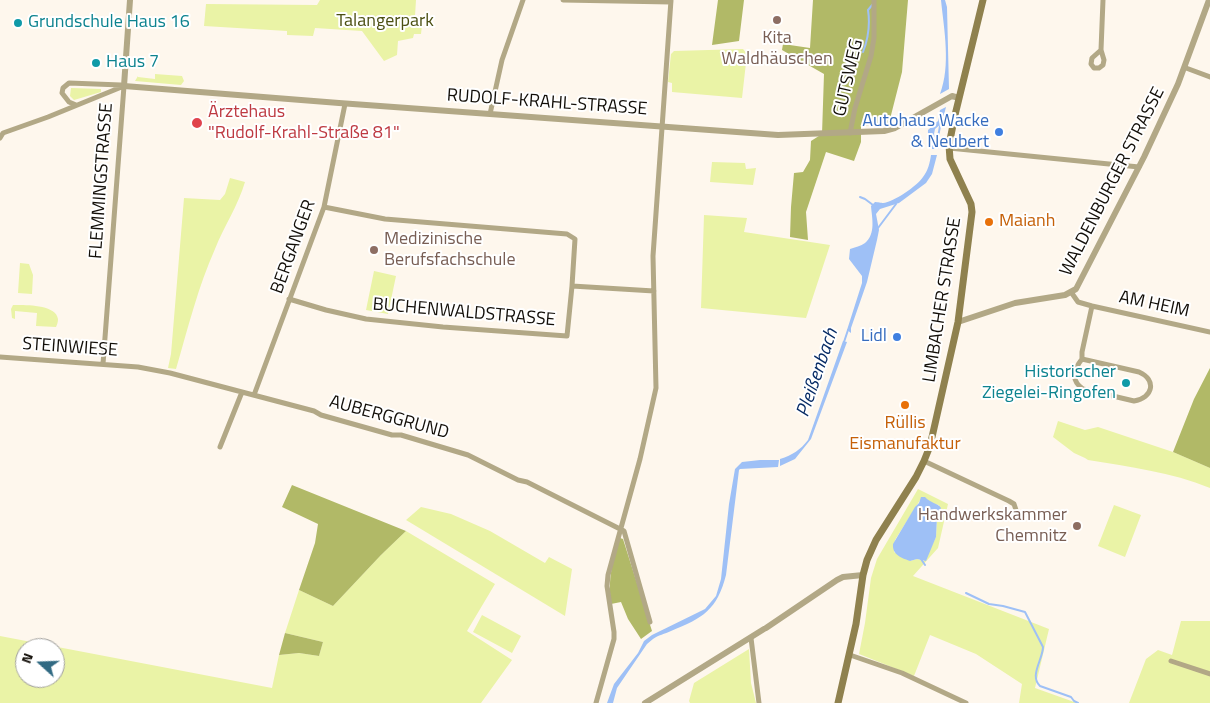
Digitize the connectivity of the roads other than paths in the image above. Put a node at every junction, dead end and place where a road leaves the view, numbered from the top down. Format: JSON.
{"nodes":[{"id":1,"x":130,"y":0,"type":"edge"},
{"id":2,"x":523,"y":0,"type":"edge"},
{"id":3,"x":564,"y":0,"type":"edge"},
{"id":4,"x":874,"y":0,"type":"edge"},
{"id":5,"x":983,"y":0,"type":"edge"},
{"id":6,"x":1103,"y":0,"type":"edge"},
{"id":7,"x":1209,"y":0,"type":"edge"},
{"id":8,"x":671,"y":1,"type":"edge"},
{"id":9,"x":1100,"y":50,"type":"dead end"},
{"id":10,"x":1186,"y":68,"type":"junction"},
{"id":11,"x":1210,"y":77,"type":"edge"},
{"id":12,"x":124,"y":86,"type":"junction"},
{"id":13,"x":960,"y":98,"type":"junction"},
{"id":14,"x":345,"y":104,"type":"junction"},
{"id":15,"x":76,"y":105,"type":"junction"},
{"id":16,"x":490,"y":114,"type":"junction"},
{"id":17,"x":663,"y":126,"type":"junction"},
{"id":18,"x":850,"y":133,"type":"junction"},
{"id":19,"x":0,"y":138,"type":"edge"},
{"id":20,"x":949,"y":148,"type":"junction"},
{"id":21,"x":1139,"y":167,"type":"junction"},
{"id":22,"x":324,"y":207,"type":"junction"},
{"id":23,"x":572,"y":286,"type":"junction"},
{"id":24,"x":654,"y":291,"type":"junction"},
{"id":25,"x":1071,"y":292,"type":"junction"},
{"id":26,"x":289,"y":300,"type":"junction"},
{"id":27,"x":1092,"y":306,"type":"junction"},
{"id":28,"x":958,"y":322,"type":"junction"},
{"id":29,"x":1210,"y":332,"type":"edge"},
{"id":30,"x":0,"y":357,"type":"edge"},
{"id":31,"x":1082,"y":359,"type":"junction"},
{"id":32,"x":103,"y":364,"type":"junction"},
{"id":33,"x":138,"y":367,"type":"joint"},
{"id":34,"x":242,"y":392,"type":"junction"},
{"id":35,"x":254,"y":395,"type":"junction"},
{"id":36,"x":220,"y":447,"type":"dead end"},
{"id":37,"x":924,"y":461,"type":"junction"},
{"id":38,"x":1016,"y":510,"type":"dead end"},
{"id":39,"x":620,"y":528,"type":"junction"},
{"id":40,"x":863,"y":575,"type":"junction"},
{"id":41,"x":650,"y":622,"type":"dead end"},
{"id":42,"x":751,"y":638,"type":"junction"},
{"id":43,"x":850,"y":655,"type":"junction"},
{"id":44,"x":1171,"y":661,"type":"dead end"},
{"id":45,"x":1210,"y":674,"type":"edge"},
{"id":46,"x":596,"y":703,"type":"edge"},
{"id":47,"x":645,"y":703,"type":"edge"},
{"id":48,"x":759,"y":703,"type":"edge"},
{"id":49,"x":838,"y":703,"type":"edge"},
{"id":50,"x":966,"y":703,"type":"edge"}],
"edges":[{"from":1,"to":12,"type":"street","name":"FLEMMINGSTRASSE"},
{"from":2,"to":16,"type":"street"},
{"from":3,"to":8,"type":"street"},
{"from":4,"to":18,"type":"street","name":"GUTSWEG"},
{"from":5,"to":13,"type":"main road","name":"LIMBACHER STRASSE"},
{"from":6,"to":9,"type":"street"},
{"from":7,"to":10,"type":"street","name":"WALDENBURGER STRASSE"},
{"from":8,"to":17,"type":"street"},
{"from":10,"to":11,"type":"street"},
{"from":10,"to":21,"type":"street","name":"WALDENBURGER STRASSE"},
{"from":12,"to":14,"type":"street","name":"RUDOLF-KRAHL-STRASSE"},
{"from":12,"to":15,"type":"street"},
{"from":12,"to":15,"type":"street"},
{"from":12,"to":32,"type":"street","name":"FLEMMINGSTRASSE"},
{"from":13,"to":18,"type":"street","name":"RUDOLF-KRAHL-STRASSE"},
{"from":13,"to":20,"type":"main road","name":"LIMBACHER STRASSE"},
{"from":14,"to":16,"type":"street","name":"RUDOLF-KRAHL-STRASSE"},
{"from":14,"to":22,"type":"street","name":"BERGANGER"},
{"from":15,"to":19,"type":"street"},
{"from":16,"to":17,"type":"street","name":"RUDOLF-KRAHL-STRASSE"},
{"from":17,"to":18,"type":"street","name":"RUDOLF-KRAHL-STRASSE"},
{"from":17,"to":24,"type":"street"},
{"from":20,"to":21,"type":"street"},
{"from":20,"to":28,"type":"main road","name":"LIMBACHER STRASSE"},
{"from":21,"to":25,"type":"street","name":"WALDENBURGER STRASSE"},
{"from":22,"to":23,"type":"street"},
{"from":22,"to":26,"type":"street","name":"BERGANGER"},
{"from":23,"to":24,"type":"street"},
{"from":23,"to":26,"type":"street","name":"BUCHENWALDSTRASSE"},
{"from":24,"to":39,"type":"street"},
{"from":25,"to":27,"type":"street","name":"AM HEIM"},
{"from":25,"to":28,"type":"street","name":"WALDENBURGER STRASSE"},
{"from":26,"to":35,"type":"street","name":"BERGANGER"},
{"from":27,"to":29,"type":"street","name":"AM HEIM"},
{"from":27,"to":31,"type":"street","name":"AM HEIM"},
{"from":28,"to":37,"type":"main road","name":"LIMBACHER STRASSE"},
{"from":30,"to":32,"type":"street","name":"STEINWIESE"},
{"from":31,"to":31,"type":"street","name":"AM HEIM"},
{"from":32,"to":33,"type":"street","name":"STEINWIESE"},
{"from":33,"to":34,"type":"street","name":"AUBERGGRUND"},
{"from":34,"to":35,"type":"street","name":"AUBERGGRUND"},
{"from":34,"to":36,"type":"street"},
{"from":35,"to":39,"type":"street","name":"AUBERGGRUND"},
{"from":37,"to":38,"type":"street"},
{"from":37,"to":40,"type":"main road","name":"LIMBACHER STRASSE"},
{"from":39,"to":41,"type":"street"},
{"from":39,"to":46,"type":"street"},
{"from":40,"to":42,"type":"street"},
{"from":40,"to":43,"type":"main road","name":"LIMBACHER STRASSE"},
{"from":42,"to":47,"type":"street"},
{"from":42,"to":48,"type":"street"},
{"from":43,"to":49,"type":"main road","name":"LIMBACHER STRASSE"},
{"from":43,"to":50,"type":"street"},
{"from":44,"to":45,"type":"street"}]}
